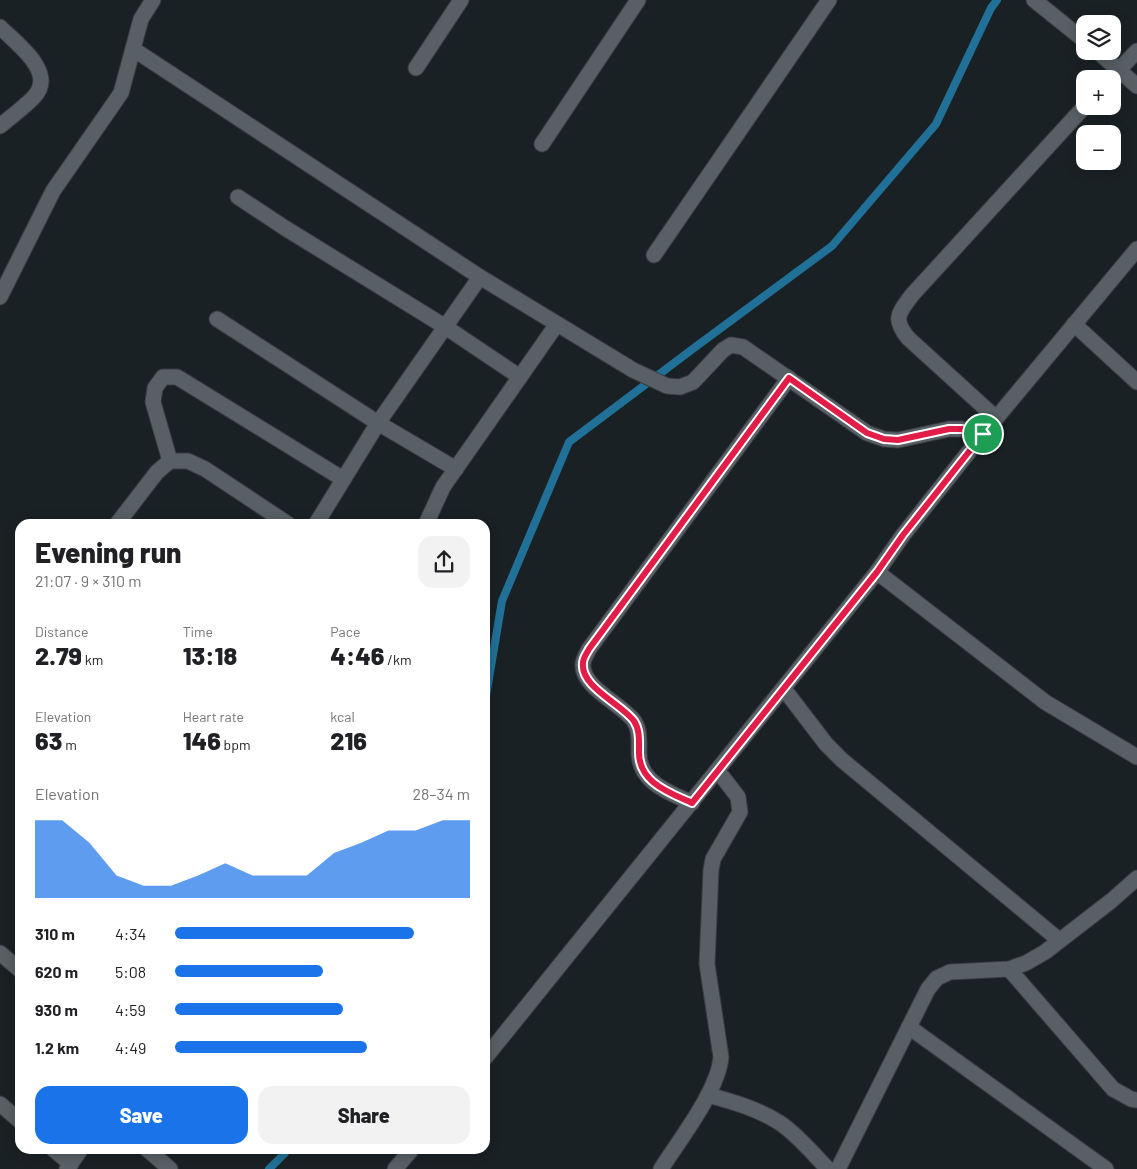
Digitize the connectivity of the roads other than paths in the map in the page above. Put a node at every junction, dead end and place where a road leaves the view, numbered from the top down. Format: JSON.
{"nodes":[{"id":1,"x":153,"y":0,"type":"edge"},
{"id":2,"x":461,"y":0,"type":"edge"},
{"id":3,"x":638,"y":0,"type":"edge"},
{"id":4,"x":829,"y":0,"type":"edge"},
{"id":5,"x":1034,"y":0,"type":"edge"},
{"id":6,"x":0,"y":27,"type":"edge"},
{"id":7,"x":1076,"y":35,"type":"edge"},
{"id":8,"x":133,"y":49,"type":"junction"},
{"id":9,"x":1137,"y":51,"type":"edge"},
{"id":10,"x":416,"y":68,"type":"dead end"},
{"id":11,"x":1118,"y":70,"type":"edge"},
{"id":12,"x":1121,"y":78,"type":"edge"},
{"id":13,"x":1137,"y":86,"type":"edge"},
{"id":14,"x":1077,"y":115,"type":"edge"},
{"id":15,"x":0,"y":126,"type":"edge"},
{"id":16,"x":542,"y":144,"type":"dead end"},
{"id":17,"x":238,"y":197,"type":"dead end"},
{"id":18,"x":1137,"y":249,"type":"edge"},
{"id":19,"x":654,"y":255,"type":"dead end"},
{"id":20,"x":480,"y":277,"type":"junction"},
{"id":21,"x":0,"y":297,"type":"edge"},
{"id":22,"x":217,"y":319,"type":"dead end"},
{"id":23,"x":557,"y":324,"type":"junction"},
{"id":24,"x":1074,"y":324,"type":"junction"},
{"id":25,"x":444,"y":326,"type":"junction"},
{"id":26,"x":520,"y":377,"type":"junction"},
{"id":27,"x":789,"y":378,"type":"junction"},
{"id":28,"x":1137,"y":382,"type":"edge"},
{"id":29,"x":996,"y":418,"type":"junction"},
{"id":30,"x":378,"y":423,"type":"junction"},
{"id":31,"x":983,"y":434,"type":"junction"},
{"id":32,"x":170,"y":461,"type":"junction"},
{"id":33,"x":456,"y":469,"type":"junction"},
{"id":34,"x":343,"y":479,"type":"junction"},
{"id":35,"x":121,"y":519,"type":"edge"},
{"id":36,"x":280,"y":519,"type":"edge"},
{"id":37,"x":319,"y":519,"type":"edge"},
{"id":38,"x":428,"y":519,"type":"edge"},
{"id":39,"x":877,"y":572,"type":"junction"},
{"id":40,"x":784,"y":689,"type":"junction"},
{"id":41,"x":1137,"y":757,"type":"edge"},
{"id":42,"x":718,"y":772,"type":"junction"},
{"id":43,"x":692,"y":803,"type":"junction"},
{"id":44,"x":1137,"y":878,"type":"edge"},
{"id":45,"x":1059,"y":940,"type":"junction"},
{"id":46,"x":0,"y":954,"type":"edge"},
{"id":47,"x":15,"y":966,"type":"edge"},
{"id":48,"x":1009,"y":969,"type":"junction"},
{"id":49,"x":909,"y":1027,"type":"junction"},
{"id":50,"x":490,"y":1052,"type":"edge"},
{"id":51,"x":708,"y":1095,"type":"junction"},
{"id":52,"x":1137,"y":1100,"type":"edge"},
{"id":53,"x":0,"y":1104,"type":"edge"},
{"id":54,"x":15,"y":1117,"type":"edge"},
{"id":55,"x":58,"y":1154,"type":"edge"},
{"id":56,"x":77,"y":1154,"type":"edge"},
{"id":57,"x":154,"y":1154,"type":"edge"},
{"id":58,"x":408,"y":1154,"type":"edge"},
{"id":59,"x":69,"y":1166,"type":"edge"},
{"id":60,"x":170,"y":1169,"type":"edge"},
{"id":61,"x":395,"y":1169,"type":"edge"},
{"id":62,"x":661,"y":1169,"type":"edge"},
{"id":63,"x":828,"y":1169,"type":"edge"},
{"id":64,"x":838,"y":1169,"type":"edge"},
{"id":65,"x":1106,"y":1169,"type":"edge"}],
"edges":[{"from":1,"to":8,"type":"street"},
{"from":2,"to":10,"type":"street"},
{"from":3,"to":16,"type":"street"},
{"from":4,"to":19,"type":"street"},
{"from":5,"to":7,"type":"street"},
{"from":6,"to":15,"type":"street"},
{"from":8,"to":20,"type":"street"},
{"from":8,"to":21,"type":"street"},
{"from":9,"to":11,"type":"street"},
{"from":12,"to":13,"type":"street"},
{"from":14,"to":29,"type":"street"},
{"from":17,"to":25,"type":"street"},
{"from":18,"to":24,"type":"street"},
{"from":20,"to":23,"type":"street"},
{"from":20,"to":25,"type":"street"},
{"from":22,"to":30,"type":"street"},
{"from":23,"to":26,"type":"street"},
{"from":23,"to":27,"type":"street"},
{"from":24,"to":28,"type":"street"},
{"from":24,"to":29,"type":"street"},
{"from":25,"to":26,"type":"street"},
{"from":25,"to":30,"type":"street"},
{"from":26,"to":33,"type":"street"},
{"from":27,"to":31,"type":"street"},
{"from":27,"to":43,"type":"street"},
{"from":29,"to":31,"type":"street"},
{"from":30,"to":33,"type":"street"},
{"from":30,"to":34,"type":"street"},
{"from":31,"to":39,"type":"street"},
{"from":32,"to":34,"type":"street"},
{"from":32,"to":35,"type":"street"},
{"from":32,"to":36,"type":"street"},
{"from":33,"to":38,"type":"street"},
{"from":34,"to":37,"type":"street"},
{"from":39,"to":40,"type":"street"},
{"from":39,"to":41,"type":"street"},
{"from":40,"to":42,"type":"street"},
{"from":40,"to":45,"type":"street"},
{"from":42,"to":43,"type":"street"},
{"from":42,"to":51,"type":"street"},
{"from":43,"to":50,"type":"street"},
{"from":44,"to":45,"type":"street"},
{"from":45,"to":48,"type":"street"},
{"from":46,"to":47,"type":"street"},
{"from":48,"to":49,"type":"street"},
{"from":48,"to":52,"type":"street"},
{"from":49,"to":64,"type":"street"},
{"from":49,"to":65,"type":"street"},
{"from":51,"to":62,"type":"street"},
{"from":51,"to":63,"type":"street"},
{"from":53,"to":54,"type":"street"},
{"from":55,"to":59,"type":"street"},
{"from":56,"to":59,"type":"street"},
{"from":57,"to":60,"type":"street"},
{"from":58,"to":61,"type":"street"}]}
